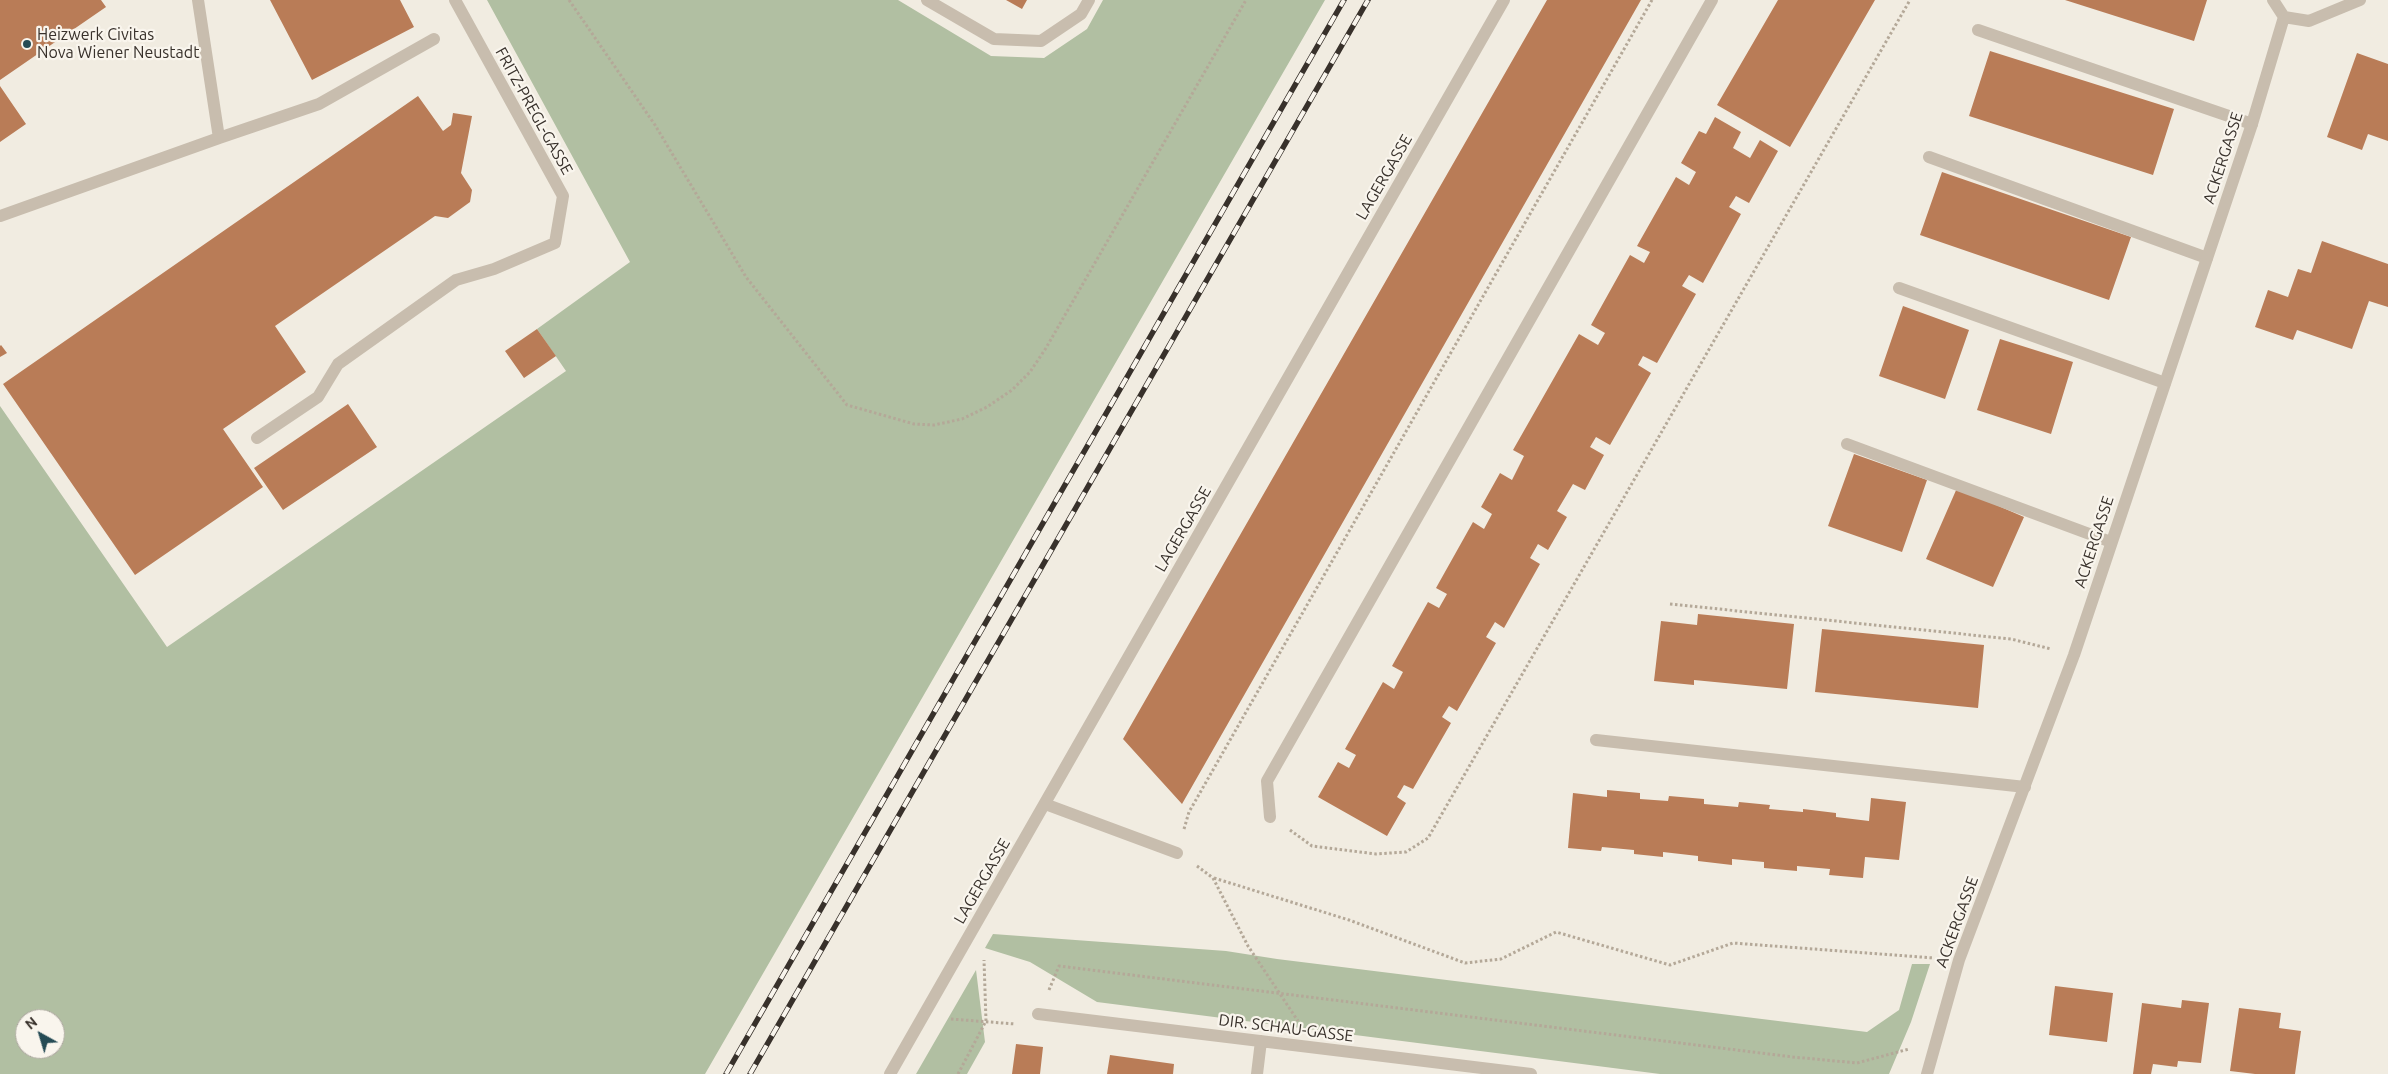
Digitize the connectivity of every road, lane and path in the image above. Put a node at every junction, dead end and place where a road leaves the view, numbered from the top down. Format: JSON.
{"nodes":[{"id":1,"x":198,"y":0,"type":"edge"},
{"id":2,"x":455,"y":0,"type":"edge"},
{"id":3,"x":569,"y":0,"type":"edge"},
{"id":4,"x":926,"y":0,"type":"edge"},
{"id":5,"x":1089,"y":0,"type":"edge"},
{"id":6,"x":1246,"y":0,"type":"edge"},
{"id":7,"x":1504,"y":0,"type":"edge"},
{"id":8,"x":1652,"y":0,"type":"edge"},
{"id":9,"x":1712,"y":0,"type":"edge"},
{"id":10,"x":1910,"y":0,"type":"edge"},
{"id":11,"x":2273,"y":0,"type":"edge"},
{"id":12,"x":2360,"y":0,"type":"edge"},
{"id":13,"x":2284,"y":17,"type":"junction"},
{"id":14,"x":1978,"y":30,"type":"dead end"},
{"id":15,"x":434,"y":39,"type":"dead end"},
{"id":16,"x":2252,"y":124,"type":"junction"},
{"id":17,"x":219,"y":138,"type":"junction"},
{"id":18,"x":1929,"y":157,"type":"dead end"},
{"id":19,"x":0,"y":216,"type":"edge"},
{"id":20,"x":2207,"y":258,"type":"junction"},
{"id":21,"x":1900,"y":288,"type":"dead end"},
{"id":22,"x":2165,"y":383,"type":"junction"},
{"id":23,"x":257,"y":438,"type":"dead end"},
{"id":24,"x":1847,"y":444,"type":"dead end"},
{"id":25,"x":2112,"y":542,"type":"junction"},
{"id":26,"x":1670,"y":604,"type":"dead end"},
{"id":27,"x":2074,"y":655,"type":"junction"},
{"id":28,"x":1596,"y":740,"type":"dead end"},
{"id":29,"x":2024,"y":787,"type":"junction"},
{"id":30,"x":1045,"y":804,"type":"junction"},
{"id":31,"x":1189,"y":812,"type":"dead end"},
{"id":32,"x":1270,"y":817,"type":"joint"},
{"id":33,"x":1178,"y":853,"type":"joint"},
{"id":34,"x":1213,"y":878,"type":"junction"},
{"id":35,"x":968,"y":939,"type":"junction"},
{"id":36,"x":1959,"y":960,"type":"junction"},
{"id":37,"x":1278,"y":993,"type":"junction"},
{"id":38,"x":1038,"y":1014,"type":"junction"},
{"id":39,"x":923,"y":1016,"type":"junction"},
{"id":40,"x":986,"y":1021,"type":"junction"},
{"id":41,"x":1262,"y":1042,"type":"junction"},
{"id":42,"x":1935,"y":1042,"type":"junction"},
{"id":43,"x":1318,"y":1048,"type":"junction"},
{"id":44,"x":890,"y":1074,"type":"edge"},
{"id":45,"x":958,"y":1074,"type":"edge"},
{"id":46,"x":1257,"y":1074,"type":"edge"},
{"id":47,"x":1531,"y":1074,"type":"edge"},
{"id":48,"x":1928,"y":1074,"type":"edge"}],
"edges":[{"from":1,"to":17,"type":"street"},
{"from":2,"to":23,"type":"street","name":"FRITZ-PREGL-GASSE"},
{"from":3,"to":6,"type":"path"},
{"from":4,"to":5,"type":"street"},
{"from":7,"to":30,"type":"street","name":"LAGERGASSE"},
{"from":8,"to":31,"type":"path"},
{"from":9,"to":32,"type":"street"},
{"from":10,"to":32,"type":"path"},
{"from":11,"to":13,"type":"street"},
{"from":12,"to":13,"type":"street"},
{"from":13,"to":16,"type":"street","name":"ACKERGASSE"},
{"from":14,"to":16,"type":"street"},
{"from":15,"to":17,"type":"street"},
{"from":16,"to":20,"type":"street","name":"ACKERGASSE"},
{"from":17,"to":19,"type":"street"},
{"from":18,"to":20,"type":"street"},
{"from":20,"to":22,"type":"street","name":"ACKERGASSE"},
{"from":21,"to":22,"type":"street"},
{"from":22,"to":25,"type":"street","name":"ACKERGASSE"},
{"from":24,"to":25,"type":"street"},
{"from":25,"to":27,"type":"street","name":"ACKERGASSE"},
{"from":26,"to":27,"type":"path"},
{"from":27,"to":29,"type":"street","name":"ACKERGASSE"},
{"from":28,"to":29,"type":"street"},
{"from":29,"to":36,"type":"street","name":"ACKERGASSE"},
{"from":30,"to":33,"type":"street"},
{"from":30,"to":35,"type":"street","name":"LAGERGASSE"},
{"from":33,"to":34,"type":"path"},
{"from":34,"to":36,"type":"path"},
{"from":34,"to":37,"type":"path"},
{"from":35,"to":39,"type":"street","name":"LAGERGASSE"},
{"from":35,"to":40,"type":"path"},
{"from":36,"to":42,"type":"street","name":"ACKERGASSE"},
{"from":37,"to":38,"type":"path"},
{"from":37,"to":42,"type":"path"},
{"from":37,"to":43,"type":"path"},
{"from":38,"to":40,"type":"path"},
{"from":38,"to":41,"type":"street","name":"DIR. SCHAU-GASSE"},
{"from":39,"to":40,"type":"path"},
{"from":39,"to":44,"type":"street","name":"LAGERGASSE"},
{"from":40,"to":45,"type":"path"},
{"from":41,"to":43,"type":"street","name":"DIR. SCHAU-GASSE"},
{"from":41,"to":46,"type":"street"},
{"from":42,"to":48,"type":"street","name":"ACKERGASSE"},
{"from":43,"to":47,"type":"street","name":"DIR. SCHAU-GASSE"}]}
